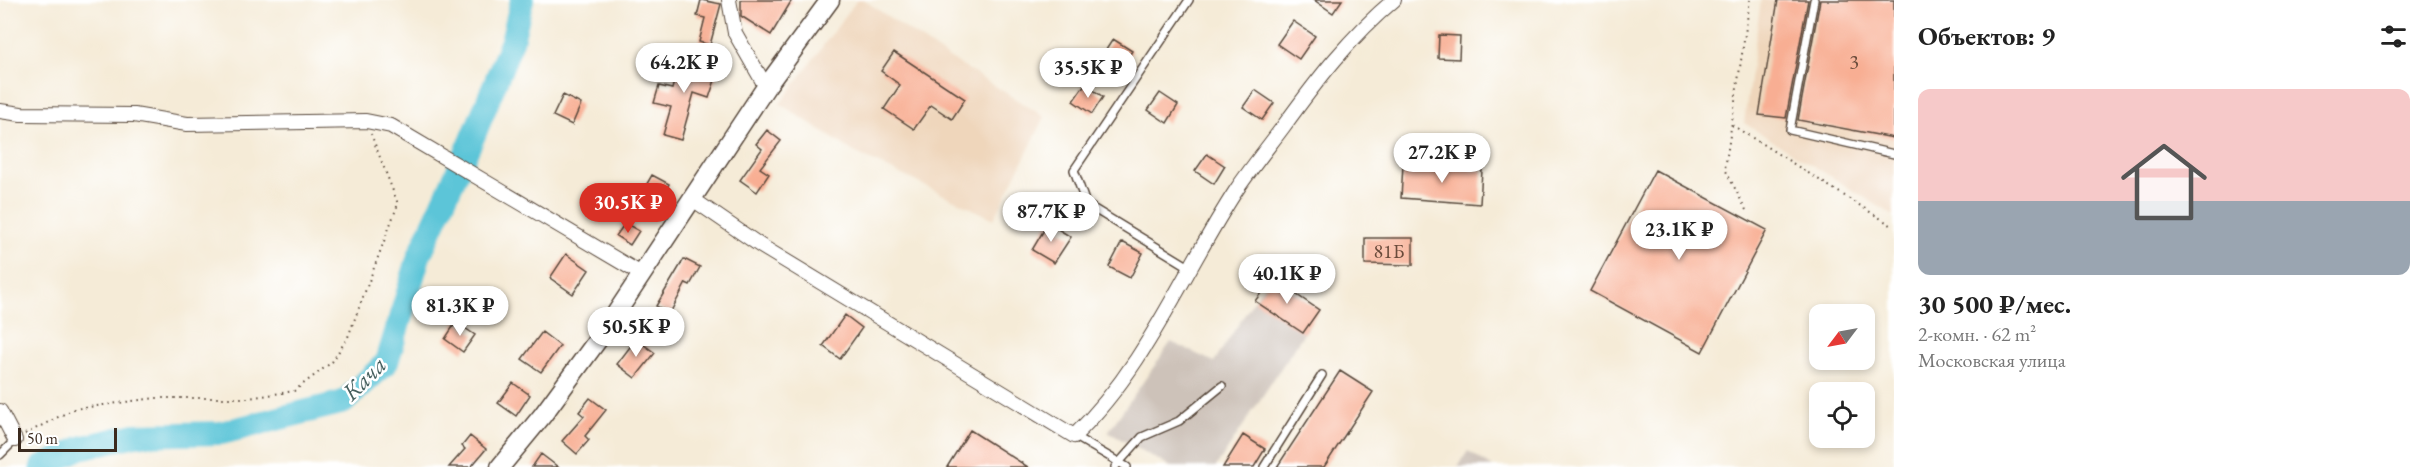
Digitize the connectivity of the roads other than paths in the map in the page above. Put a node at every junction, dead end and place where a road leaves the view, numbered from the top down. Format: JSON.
{"nodes":[{"id":1,"x":729,"y":0,"type":"edge"},
{"id":2,"x":830,"y":0,"type":"edge"},
{"id":3,"x":1189,"y":0,"type":"edge"},
{"id":4,"x":1394,"y":0,"type":"edge"},
{"id":5,"x":1814,"y":0,"type":"edge"},
{"id":6,"x":766,"y":87,"type":"junction"},
{"id":7,"x":0,"y":111,"type":"edge"},
{"id":8,"x":1894,"y":154,"type":"edge"},
{"id":9,"x":691,"y":198,"type":"junction"},
{"id":10,"x":1191,"y":268,"type":"junction"},
{"id":11,"x":643,"y":275,"type":"junction"},
{"id":12,"x":1322,"y":375,"type":"dead end"},
{"id":13,"x":1222,"y":386,"type":"dead end"},
{"id":14,"x":0,"y":411,"type":"edge"},
{"id":15,"x":1074,"y":436,"type":"junction"},
{"id":16,"x":15,"y":440,"type":"joint"},
{"id":17,"x":0,"y":455,"type":"edge"},
{"id":18,"x":1117,"y":465,"type":"edge"},
{"id":19,"x":500,"y":467,"type":"edge"},
{"id":20,"x":1127,"y":467,"type":"edge"},
{"id":21,"x":1264,"y":467,"type":"edge"}],
"edges":[{"from":1,"to":6,"type":"street"},
{"from":2,"to":6,"type":"street"},
{"from":3,"to":10,"type":"lane"},
{"from":4,"to":10,"type":"street"},
{"from":5,"to":8,"type":"lane"},
{"from":6,"to":9,"type":"street"},
{"from":7,"to":11,"type":"street"},
{"from":9,"to":11,"type":"street"},
{"from":9,"to":15,"type":"street"},
{"from":10,"to":15,"type":"street"},
{"from":11,"to":19,"type":"street"},
{"from":12,"to":21,"type":"lane"},
{"from":13,"to":18,"type":"lane"},
{"from":14,"to":16,"type":"street"},
{"from":15,"to":18,"type":"lane"},
{"from":16,"to":17,"type":"lane"},
{"from":18,"to":20,"type":"lane"}]}
